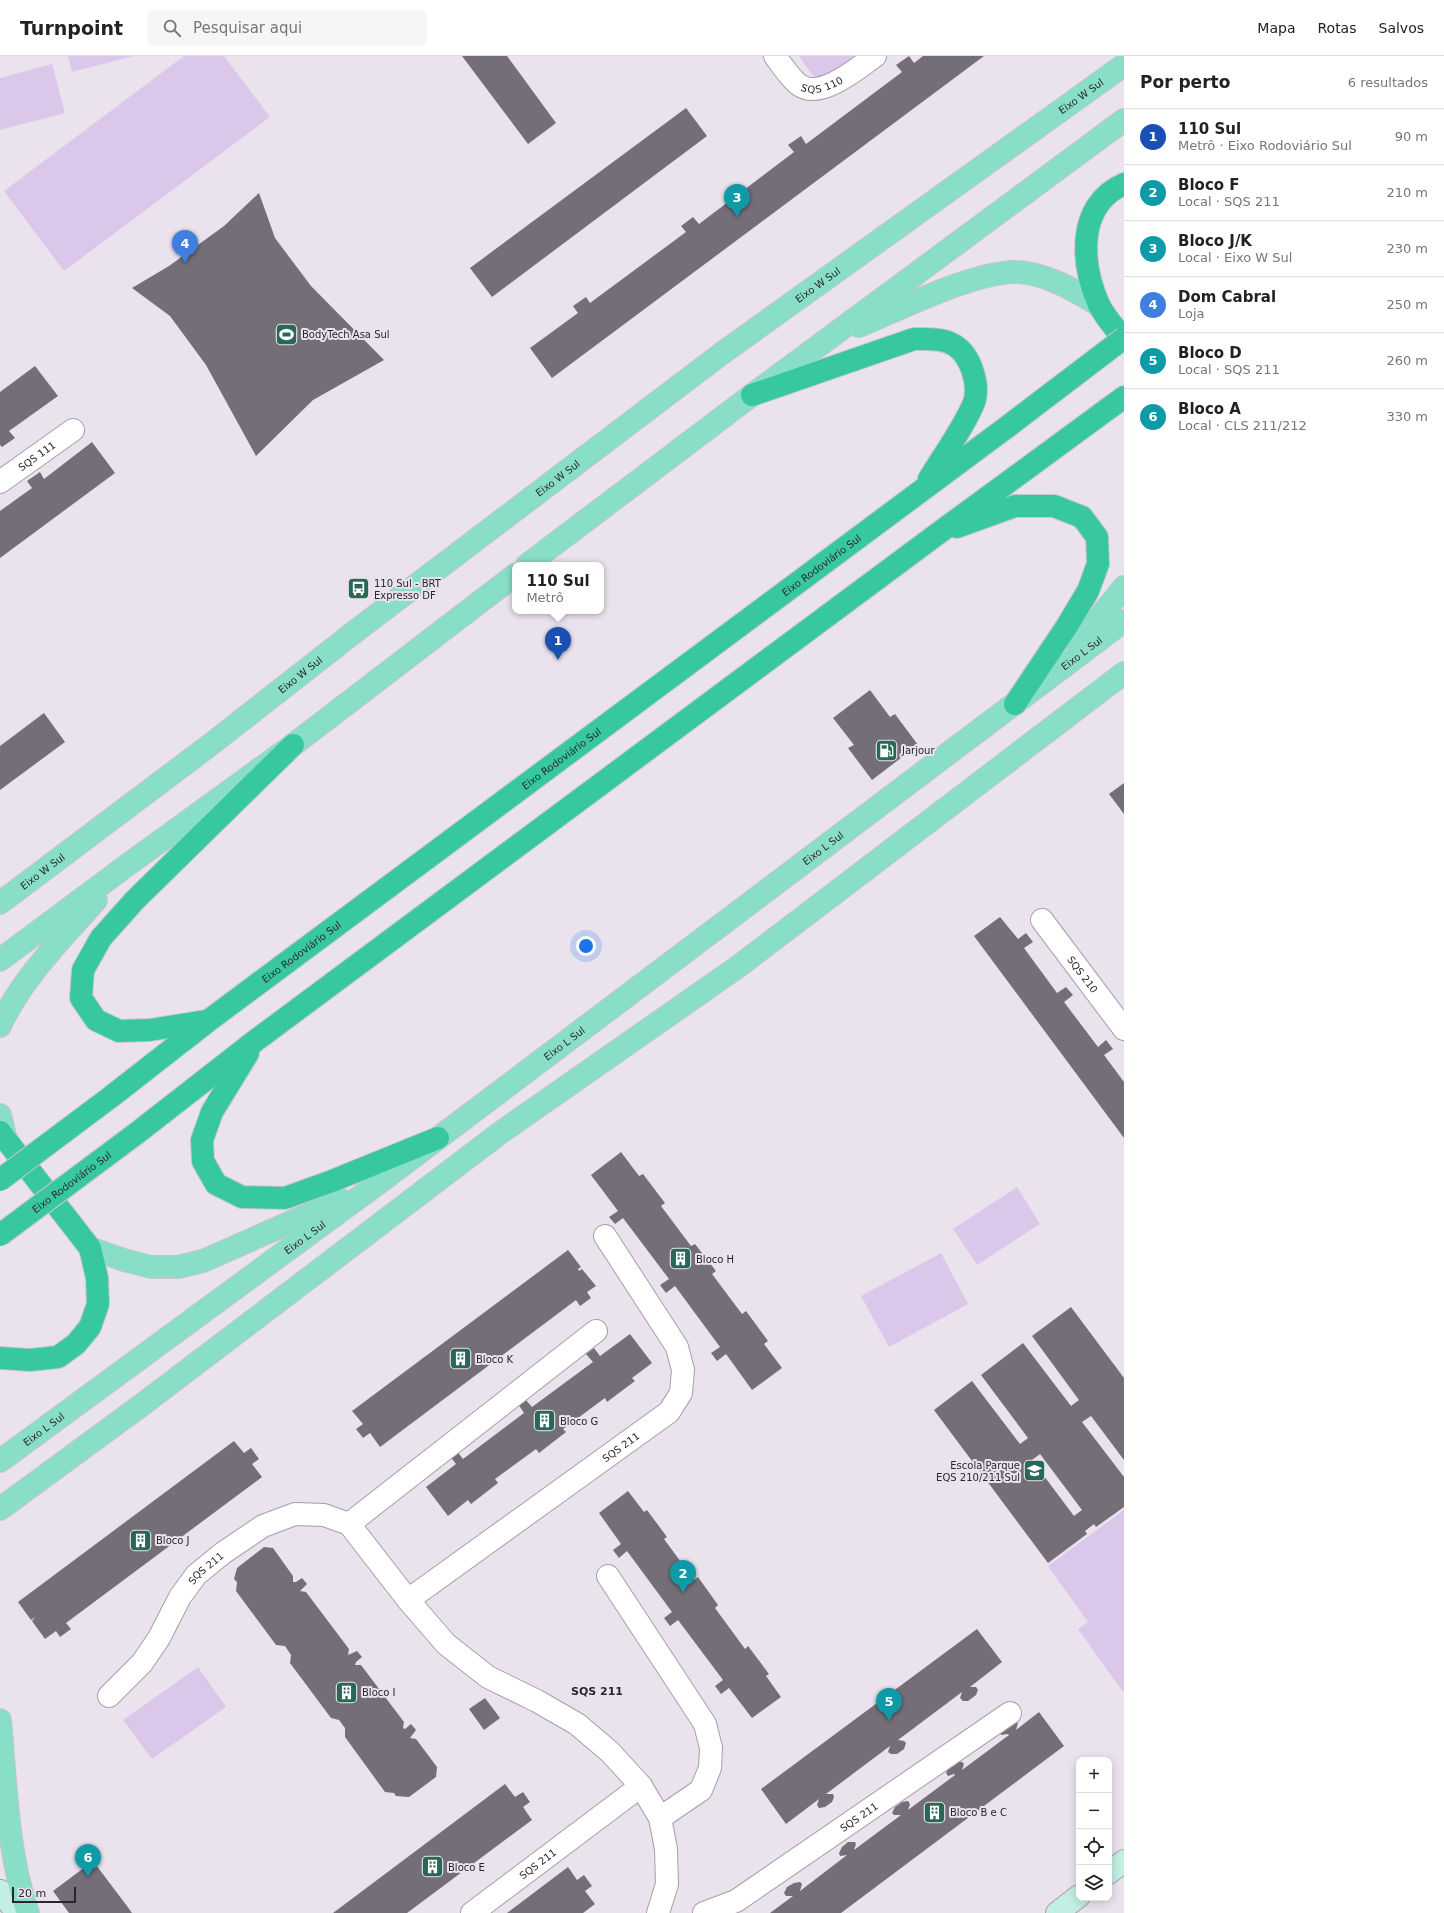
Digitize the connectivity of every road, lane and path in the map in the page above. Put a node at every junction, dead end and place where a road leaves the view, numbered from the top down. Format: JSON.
{"nodes":[{"id":1,"x":775,"y":56,"type":"edge"},
{"id":2,"x":875,"y":56,"type":"edge"},
{"id":3,"x":1124,"y":65,"type":"edge"},
{"id":4,"x":1124,"y":120,"type":"edge"},
{"id":5,"x":1124,"y":184,"type":"edge"},
{"id":6,"x":1100,"y":305,"type":"junction"},
{"id":7,"x":1124,"y":339,"type":"edge"},
{"id":8,"x":827,"y":340,"type":"junction"},
{"id":9,"x":752,"y":395,"type":"junction"},
{"id":10,"x":1124,"y":397,"type":"edge"},
{"id":11,"x":73,"y":430,"type":"dead end"},
{"id":12,"x":0,"y":482,"type":"edge"},
{"id":13,"x":924,"y":488,"type":"junction"},
{"id":14,"x":936,"y":535,"type":"junction"},
{"id":15,"x":532,"y":562,"type":"edge"},
{"id":16,"x":512,"y":577,"type":"edge"},
{"id":17,"x":1124,"y":587,"type":"edge"},
{"id":18,"x":1124,"y":621,"type":"edge"},
{"id":19,"x":1068,"y":663,"type":"junction"},
{"id":20,"x":1124,"y":673,"type":"edge"},
{"id":21,"x":1015,"y":704,"type":"junction"},
{"id":22,"x":293,"y":745,"type":"junction"},
{"id":23,"x":126,"y":866,"type":"junction"},
{"id":24,"x":0,"y":903,"type":"edge"},
{"id":25,"x":1042,"y":920,"type":"dead end"},
{"id":26,"x":0,"y":960,"type":"edge"},
{"id":27,"x":208,"y":1021,"type":"junction"},
{"id":28,"x":0,"y":1026,"type":"edge"},
{"id":29,"x":1124,"y":1029,"type":"edge"},
{"id":30,"x":255,"y":1040,"type":"junction"},
{"id":31,"x":0,"y":1114,"type":"edge"},
{"id":32,"x":2,"y":1134,"type":"edge"},
{"id":33,"x":438,"y":1138,"type":"junction"},
{"id":34,"x":0,"y":1180,"type":"edge"},
{"id":35,"x":380,"y":1182,"type":"junction"},
{"id":36,"x":0,"y":1235,"type":"edge"},
{"id":37,"x":605,"y":1236,"type":"dead end"},
{"id":38,"x":90,"y":1248,"type":"junction"},
{"id":39,"x":596,"y":1331,"type":"dead end"},
{"id":40,"x":0,"y":1358,"type":"edge"},
{"id":41,"x":0,"y":1460,"type":"edge"},
{"id":42,"x":0,"y":1508,"type":"edge"},
{"id":43,"x":349,"y":1524,"type":"junction"},
{"id":44,"x":608,"y":1576,"type":"dead end"},
{"id":45,"x":408,"y":1600,"type":"junction"},
{"id":46,"x":109,"y":1696,"type":"dead end"},
{"id":47,"x":1010,"y":1713,"type":"dead end"},
{"id":48,"x":0,"y":1720,"type":"edge"},
{"id":49,"x":641,"y":1786,"type":"junction"},
{"id":50,"x":660,"y":1818,"type":"junction"},
{"id":51,"x":1124,"y":1861,"type":"edge"},
{"id":52,"x":1112,"y":1871,"type":"edge"},
{"id":53,"x":0,"y":1891,"type":"edge"},
{"id":54,"x":1076,"y":1898,"type":"edge"},
{"id":55,"x":17,"y":1913,"type":"edge"},
{"id":56,"x":28,"y":1913,"type":"edge"},
{"id":57,"x":472,"y":1913,"type":"edge"},
{"id":58,"x":658,"y":1913,"type":"edge"},
{"id":59,"x":704,"y":1913,"type":"edge"},
{"id":60,"x":1057,"y":1913,"type":"edge"}],
"edges":[{"from":1,"to":2,"type":"street","name":"SQS 110"},
{"from":3,"to":24,"type":"main road","name":"Eixo W Sul"},
{"from":4,"to":8,"type":"main road"},
{"from":5,"to":6,"type":"highway"},
{"from":6,"to":7,"type":"highway"},
{"from":6,"to":8,"type":"main road"},
{"from":7,"to":13,"type":"highway","name":"Eixo Rodoviário Sul","bridge":true},
{"from":8,"to":9,"type":"main road"},
{"from":9,"to":13,"type":"highway"},
{"from":9,"to":15,"type":"main road"},
{"from":10,"to":14,"type":"highway","name":"Eixo Rodoviário Sul"},
{"from":11,"to":12,"type":"street","name":"SQS 111"},
{"from":13,"to":27,"type":"highway","name":"Eixo Rodoviário Sul"},
{"from":14,"to":21,"type":"highway"},
{"from":14,"to":30,"type":"highway","name":"Eixo Rodoviário Sul"},
{"from":16,"to":22,"type":"main road"},
{"from":17,"to":19,"type":"main road"},
{"from":18,"to":19,"type":"main road","name":"Eixo L Sul"},
{"from":19,"to":21,"type":"main road","name":"Eixo L Sul"},
{"from":20,"to":42,"type":"main road"},
{"from":21,"to":33,"type":"main road","name":"Eixo L Sul"},
{"from":22,"to":23,"type":"main road"},
{"from":22,"to":27,"type":"highway"},
{"from":23,"to":26,"type":"main road"},
{"from":23,"to":28,"type":"main road"},
{"from":25,"to":29,"type":"street","name":"SQS 210"},
{"from":27,"to":34,"type":"highway","name":"Eixo Rodoviário Sul","bridge":true},
{"from":30,"to":33,"type":"highway"},
{"from":30,"to":36,"type":"highway","name":"Eixo Rodoviário Sul","bridge":true},
{"from":31,"to":32,"type":"main road"},
{"from":32,"to":38,"type":"highway"},
{"from":33,"to":35,"type":"main road","name":"Eixo L Sul"},
{"from":35,"to":38,"type":"main road"},
{"from":35,"to":41,"type":"main road","name":"Eixo L Sul"},
{"from":37,"to":45,"type":"street","name":"SQS 211"},
{"from":38,"to":40,"type":"highway"},
{"from":39,"to":43,"type":"street"},
{"from":43,"to":45,"type":"street"},
{"from":43,"to":46,"type":"street","name":"SQS 211"},
{"from":44,"to":50,"type":"street"},
{"from":45,"to":49,"type":"street"},
{"from":47,"to":59,"type":"street","name":"SQS 211"},
{"from":48,"to":56,"type":"main road"},
{"from":49,"to":50,"type":"street"},
{"from":49,"to":57,"type":"street","name":"SQS 211"},
{"from":50,"to":58,"type":"street"},
{"from":51,"to":52,"type":"street"},
{"from":53,"to":55,"type":"street"},
{"from":54,"to":60,"type":"street"}]}
